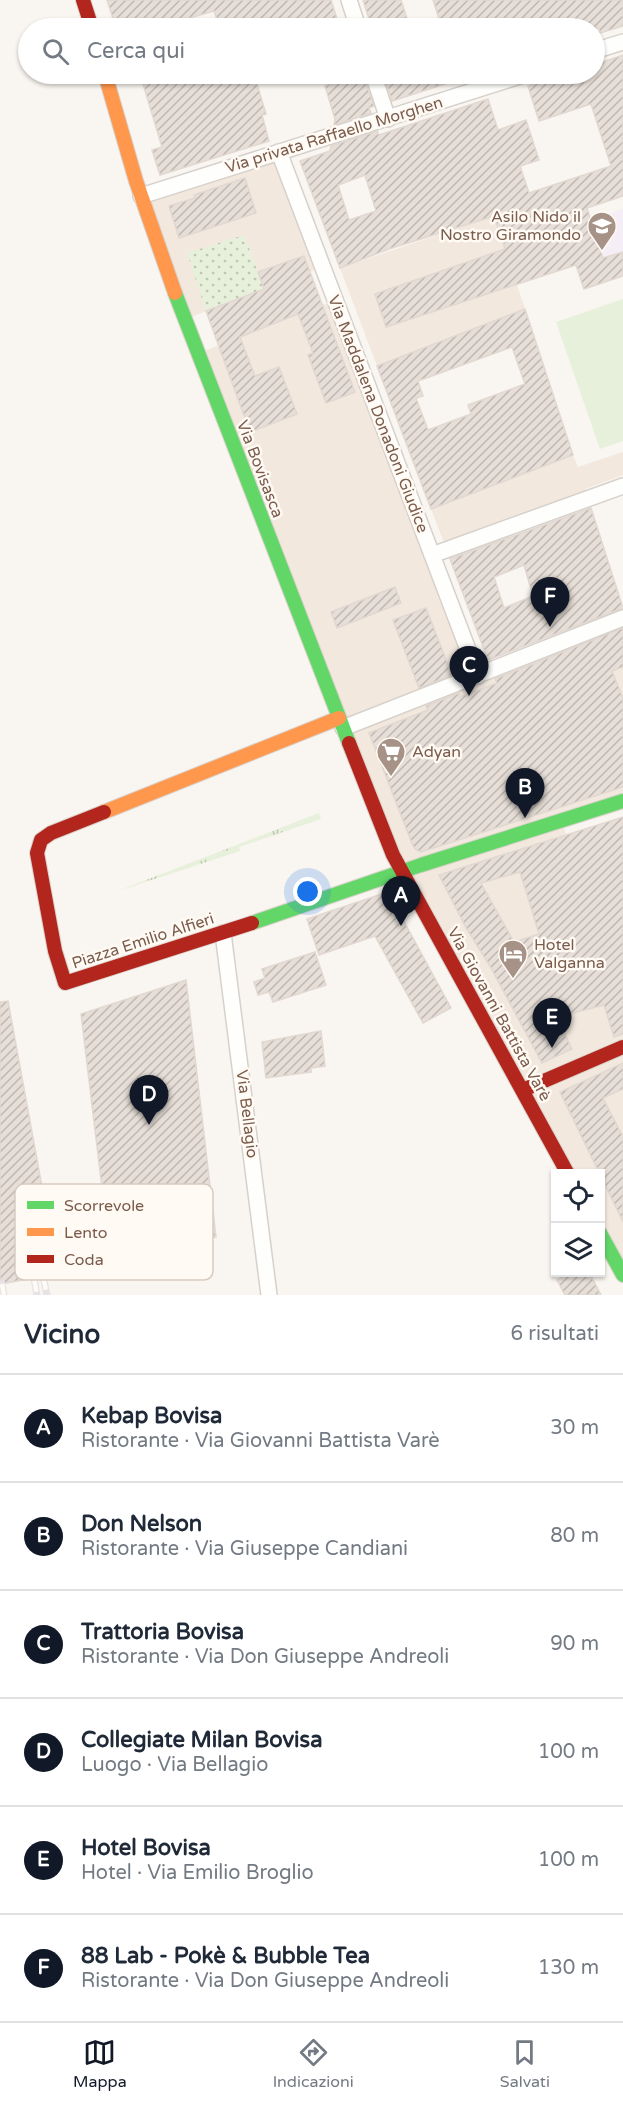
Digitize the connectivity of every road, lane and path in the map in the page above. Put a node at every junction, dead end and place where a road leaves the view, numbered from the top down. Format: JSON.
{"nodes":[{"id":1,"x":83,"y":0,"type":"edge"},
{"id":2,"x":349,"y":0,"type":"edge"},
{"id":3,"x":89,"y":18,"type":"edge"},
{"id":4,"x":355,"y":18,"type":"edge"},
{"id":5,"x":623,"y":42,"type":"edge"},
{"id":6,"x":605,"y":48,"type":"edge"},
{"id":7,"x":108,"y":84,"type":"edge"},
{"id":8,"x":376,"y":84,"type":"edge"},
{"id":9,"x":495,"y":84,"type":"edge"},
{"id":10,"x":388,"y":119,"type":"junction"},
{"id":11,"x":279,"y":152,"type":"junction"},
{"id":12,"x":141,"y":196,"type":"junction"},
{"id":13,"x":623,"y":486,"type":"edge"},
{"id":14,"x":432,"y":555,"type":"junction"},
{"id":15,"x":623,"y":618,"type":"edge"},
{"id":16,"x":477,"y":676,"type":"junction"},
{"id":17,"x":341,"y":723,"type":"junction"},
{"id":18,"x":623,"y":801,"type":"edge"},
{"id":19,"x":401,"y":871,"type":"junction"},
{"id":20,"x":223,"y":933,"type":"junction"},
{"id":21,"x":623,"y":1047,"type":"edge"},
{"id":22,"x":523,"y":1090,"type":"junction"},
{"id":23,"x":566,"y":1169,"type":"edge"},
{"id":24,"x":605,"y":1242,"type":"edge"},
{"id":25,"x":623,"y":1275,"type":"edge"},
{"id":26,"x":269,"y":1295,"type":"edge"}],
"edges":[{"from":1,"to":3,"type":"street"},
{"from":2,"to":4,"type":"street"},
{"from":5,"to":6,"type":"street"},
{"from":7,"to":12,"type":"street","name":"Via Bovisasca"},
{"from":8,"to":10,"type":"street"},
{"from":9,"to":10,"type":"street","name":"Via privata Raffaello Morghen"},
{"from":10,"to":11,"type":"street","name":"Via privata Raffaello Morghen"},
{"from":11,"to":12,"type":"street","name":"Via privata Raffaello Morghen"},
{"from":11,"to":14,"type":"street","name":"Via Maddalena Donadoni Giudice"},
{"from":12,"to":17,"type":"street","name":"Via Bovisasca"},
{"from":13,"to":14,"type":"street"},
{"from":14,"to":16,"type":"street","name":"Via Maddalena Donadoni Giudice"},
{"from":15,"to":16,"type":"street"},
{"from":16,"to":17,"type":"street"},
{"from":17,"to":19,"type":"street","name":"Via Bovisasca"},
{"from":17,"to":20,"type":"street","name":"Piazza Emilio Alfieri"},
{"from":18,"to":19,"type":"street","name":"Piazza Emilio Alfieri"},
{"from":19,"to":20,"type":"street","name":"Piazza Emilio Alfieri"},
{"from":19,"to":22,"type":"street","name":"Via Giovanni Battista Varè"},
{"from":20,"to":26,"type":"street","name":"Via Bellagio"},
{"from":21,"to":22,"type":"street"},
{"from":22,"to":23,"type":"street","name":"Via Giovanni Battista Varè"},
{"from":24,"to":25,"type":"street"}]}
